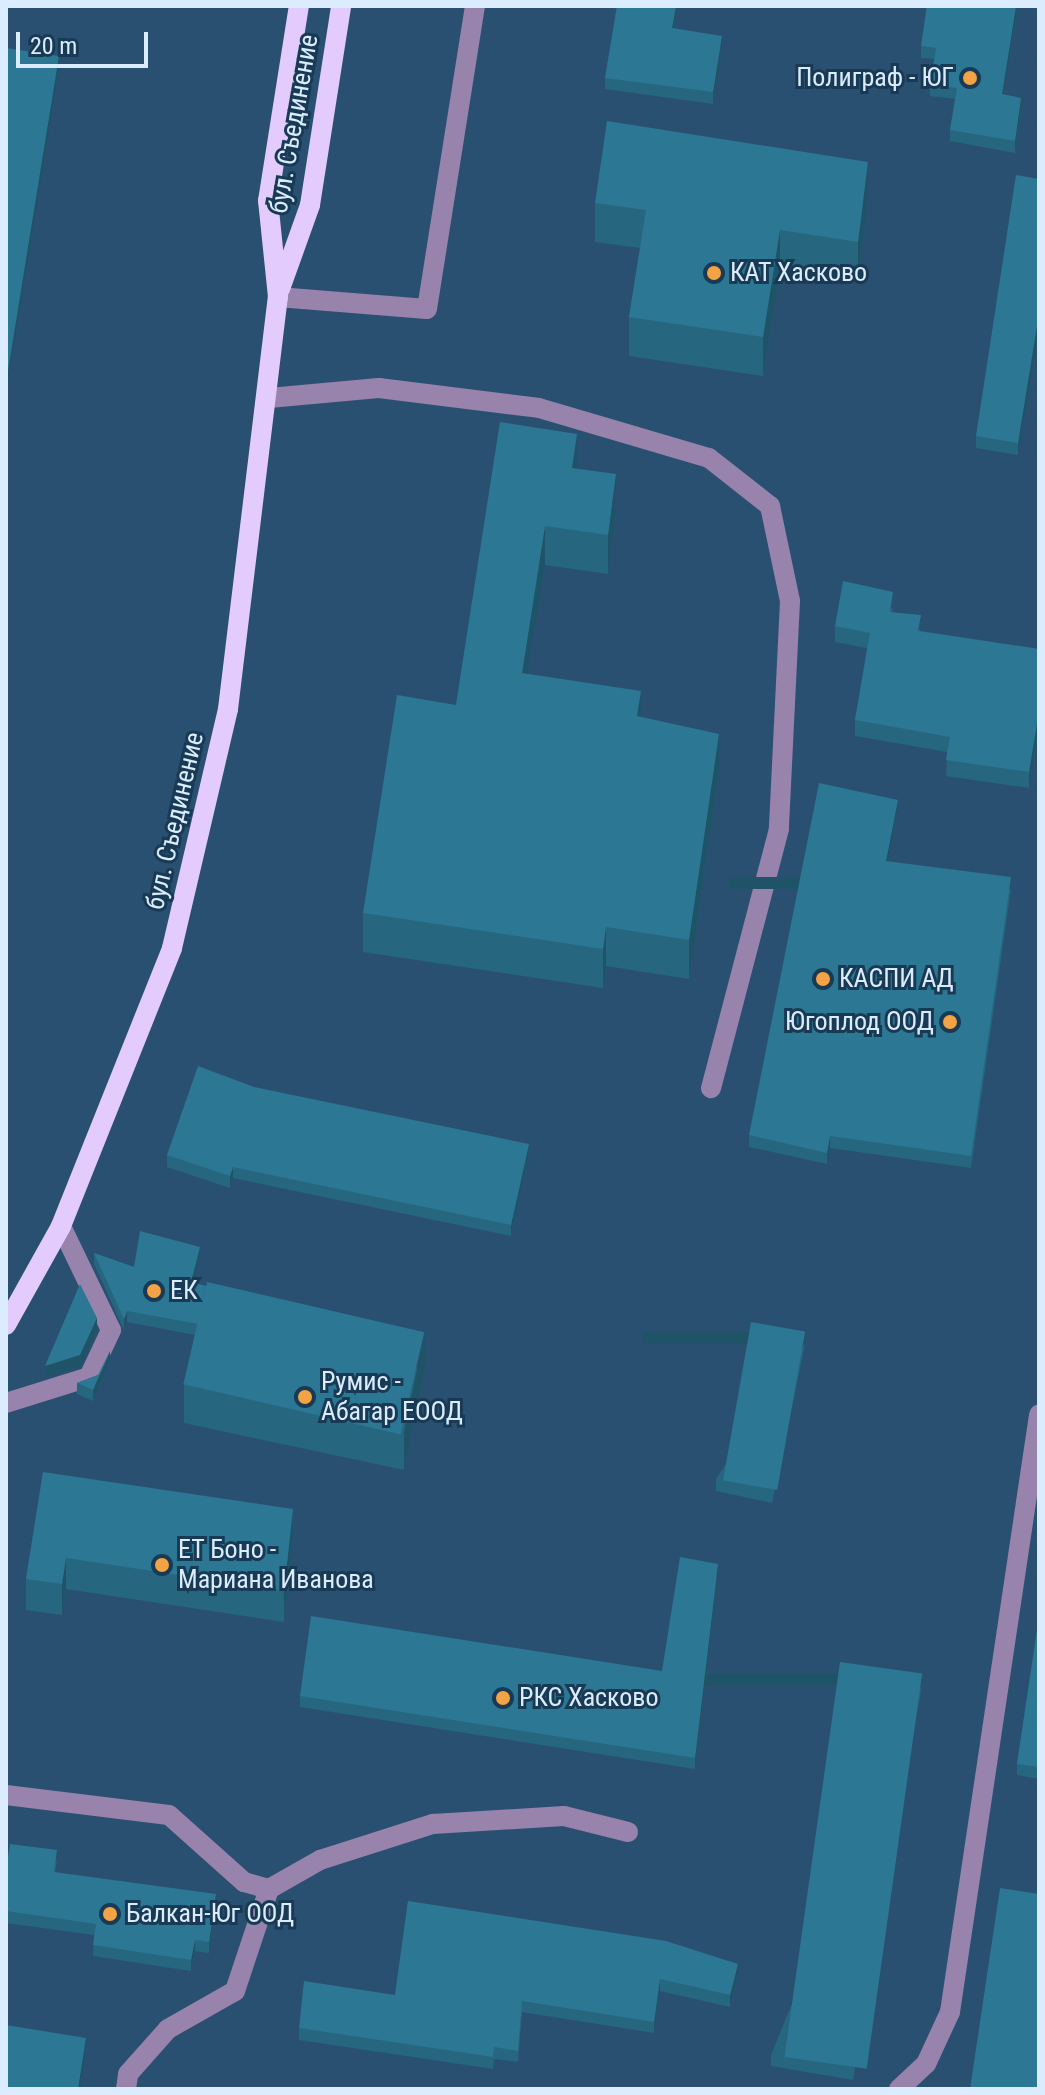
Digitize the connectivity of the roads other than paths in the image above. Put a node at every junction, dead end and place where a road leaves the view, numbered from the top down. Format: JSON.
{"nodes":[{"id":1,"x":299,"y":6,"type":"edge"},
{"id":2,"x":341,"y":6,"type":"edge"},
{"id":3,"x":475,"y":6,"type":"edge"},
{"id":4,"x":278,"y":297,"type":"junction"},
{"id":5,"x":269,"y":398,"type":"junction"},
{"id":6,"x":711,"y":1088,"type":"dead end"},
{"id":7,"x":61,"y":1226,"type":"junction"},
{"id":8,"x":6,"y":1325,"type":"edge"},
{"id":9,"x":6,"y":1403,"type":"edge"},
{"id":10,"x":1039,"y":1415,"type":"edge"},
{"id":11,"x":6,"y":1795,"type":"edge"},
{"id":12,"x":628,"y":1832,"type":"dead end"},
{"id":13,"x":269,"y":1889,"type":"junction"},
{"id":14,"x":126,"y":2089,"type":"edge"},
{"id":15,"x":899,"y":2089,"type":"edge"}],
"edges":[{"from":1,"to":4,"type":"main road","name":"бул. Съединение"},
{"from":2,"to":4,"type":"main road","name":"бул. Съединение"},
{"from":3,"to":4,"type":"lane"},
{"from":4,"to":5,"type":"main road","name":"бул. Съединение"},
{"from":5,"to":6,"type":"lane"},
{"from":5,"to":7,"type":"main road","name":"бул. Съединение"},
{"from":7,"to":8,"type":"main road","name":"бул. Съединение"},
{"from":7,"to":9,"type":"lane"},
{"from":10,"to":15,"type":"lane"},
{"from":11,"to":13,"type":"lane"},
{"from":12,"to":13,"type":"lane"},
{"from":13,"to":14,"type":"lane"}]}
